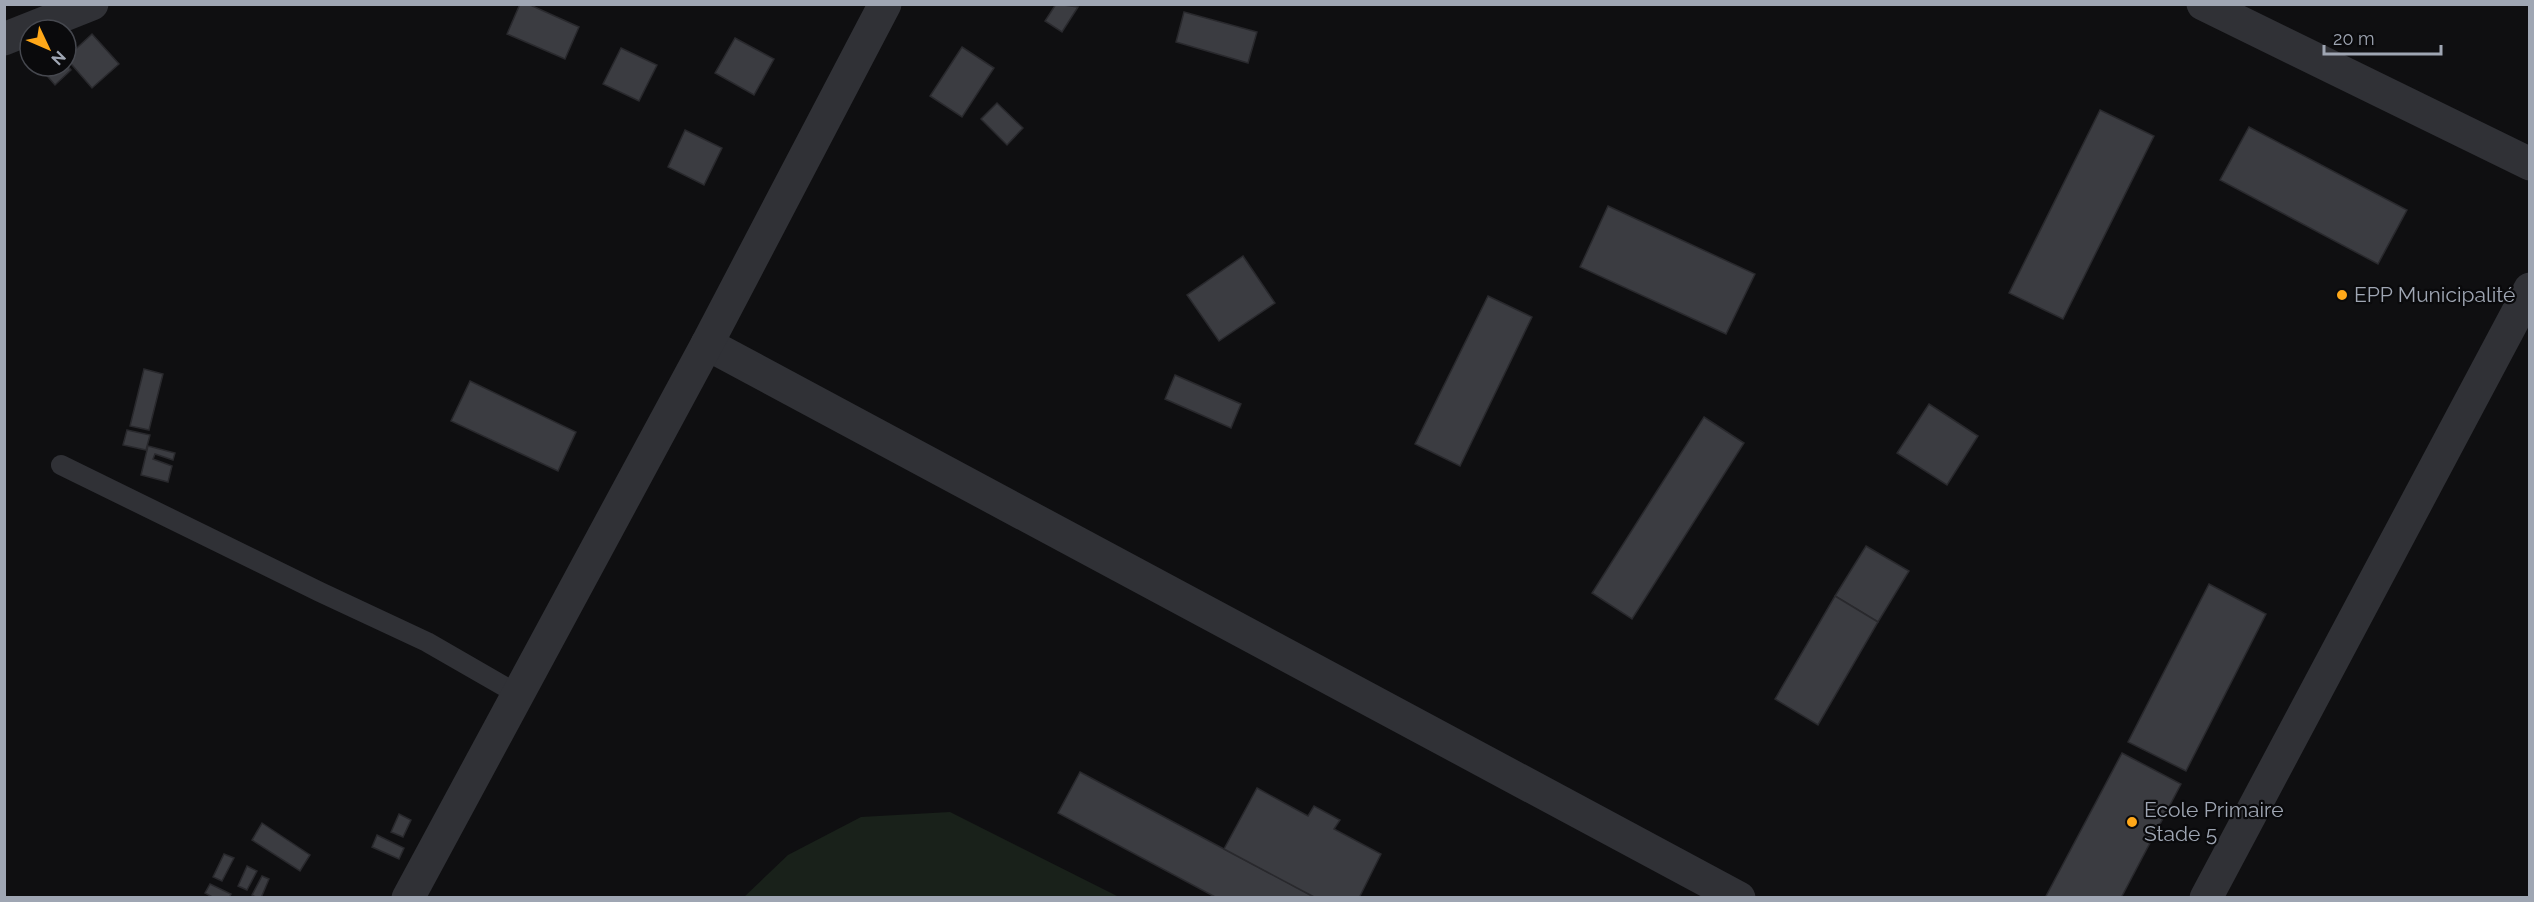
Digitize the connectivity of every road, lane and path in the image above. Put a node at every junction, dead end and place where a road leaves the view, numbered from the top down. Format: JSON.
{"nodes":[{"id":1,"x":92,"y":4,"type":"edge"},
{"id":2,"x":885,"y":4,"type":"edge"},
{"id":3,"x":2203,"y":4,"type":"edge"},
{"id":4,"x":4,"y":39,"type":"edge"},
{"id":5,"x":2529,"y":164,"type":"edge"},
{"id":6,"x":2529,"y":290,"type":"edge"},
{"id":7,"x":707,"y":344,"type":"junction"},
{"id":8,"x":61,"y":465,"type":"dead end"},
{"id":9,"x":519,"y":695,"type":"junction"},
{"id":10,"x":408,"y":897,"type":"edge"},
{"id":11,"x":1739,"y":897,"type":"edge"},
{"id":12,"x":2206,"y":897,"type":"edge"}],
"edges":[{"from":1,"to":4,"type":"street"},
{"from":2,"to":7,"type":"street"},
{"from":3,"to":5,"type":"street"},
{"from":6,"to":12,"type":"street"},
{"from":7,"to":9,"type":"street"},
{"from":7,"to":11,"type":"street"},
{"from":8,"to":9,"type":"lane"},
{"from":9,"to":10,"type":"street"}]}
